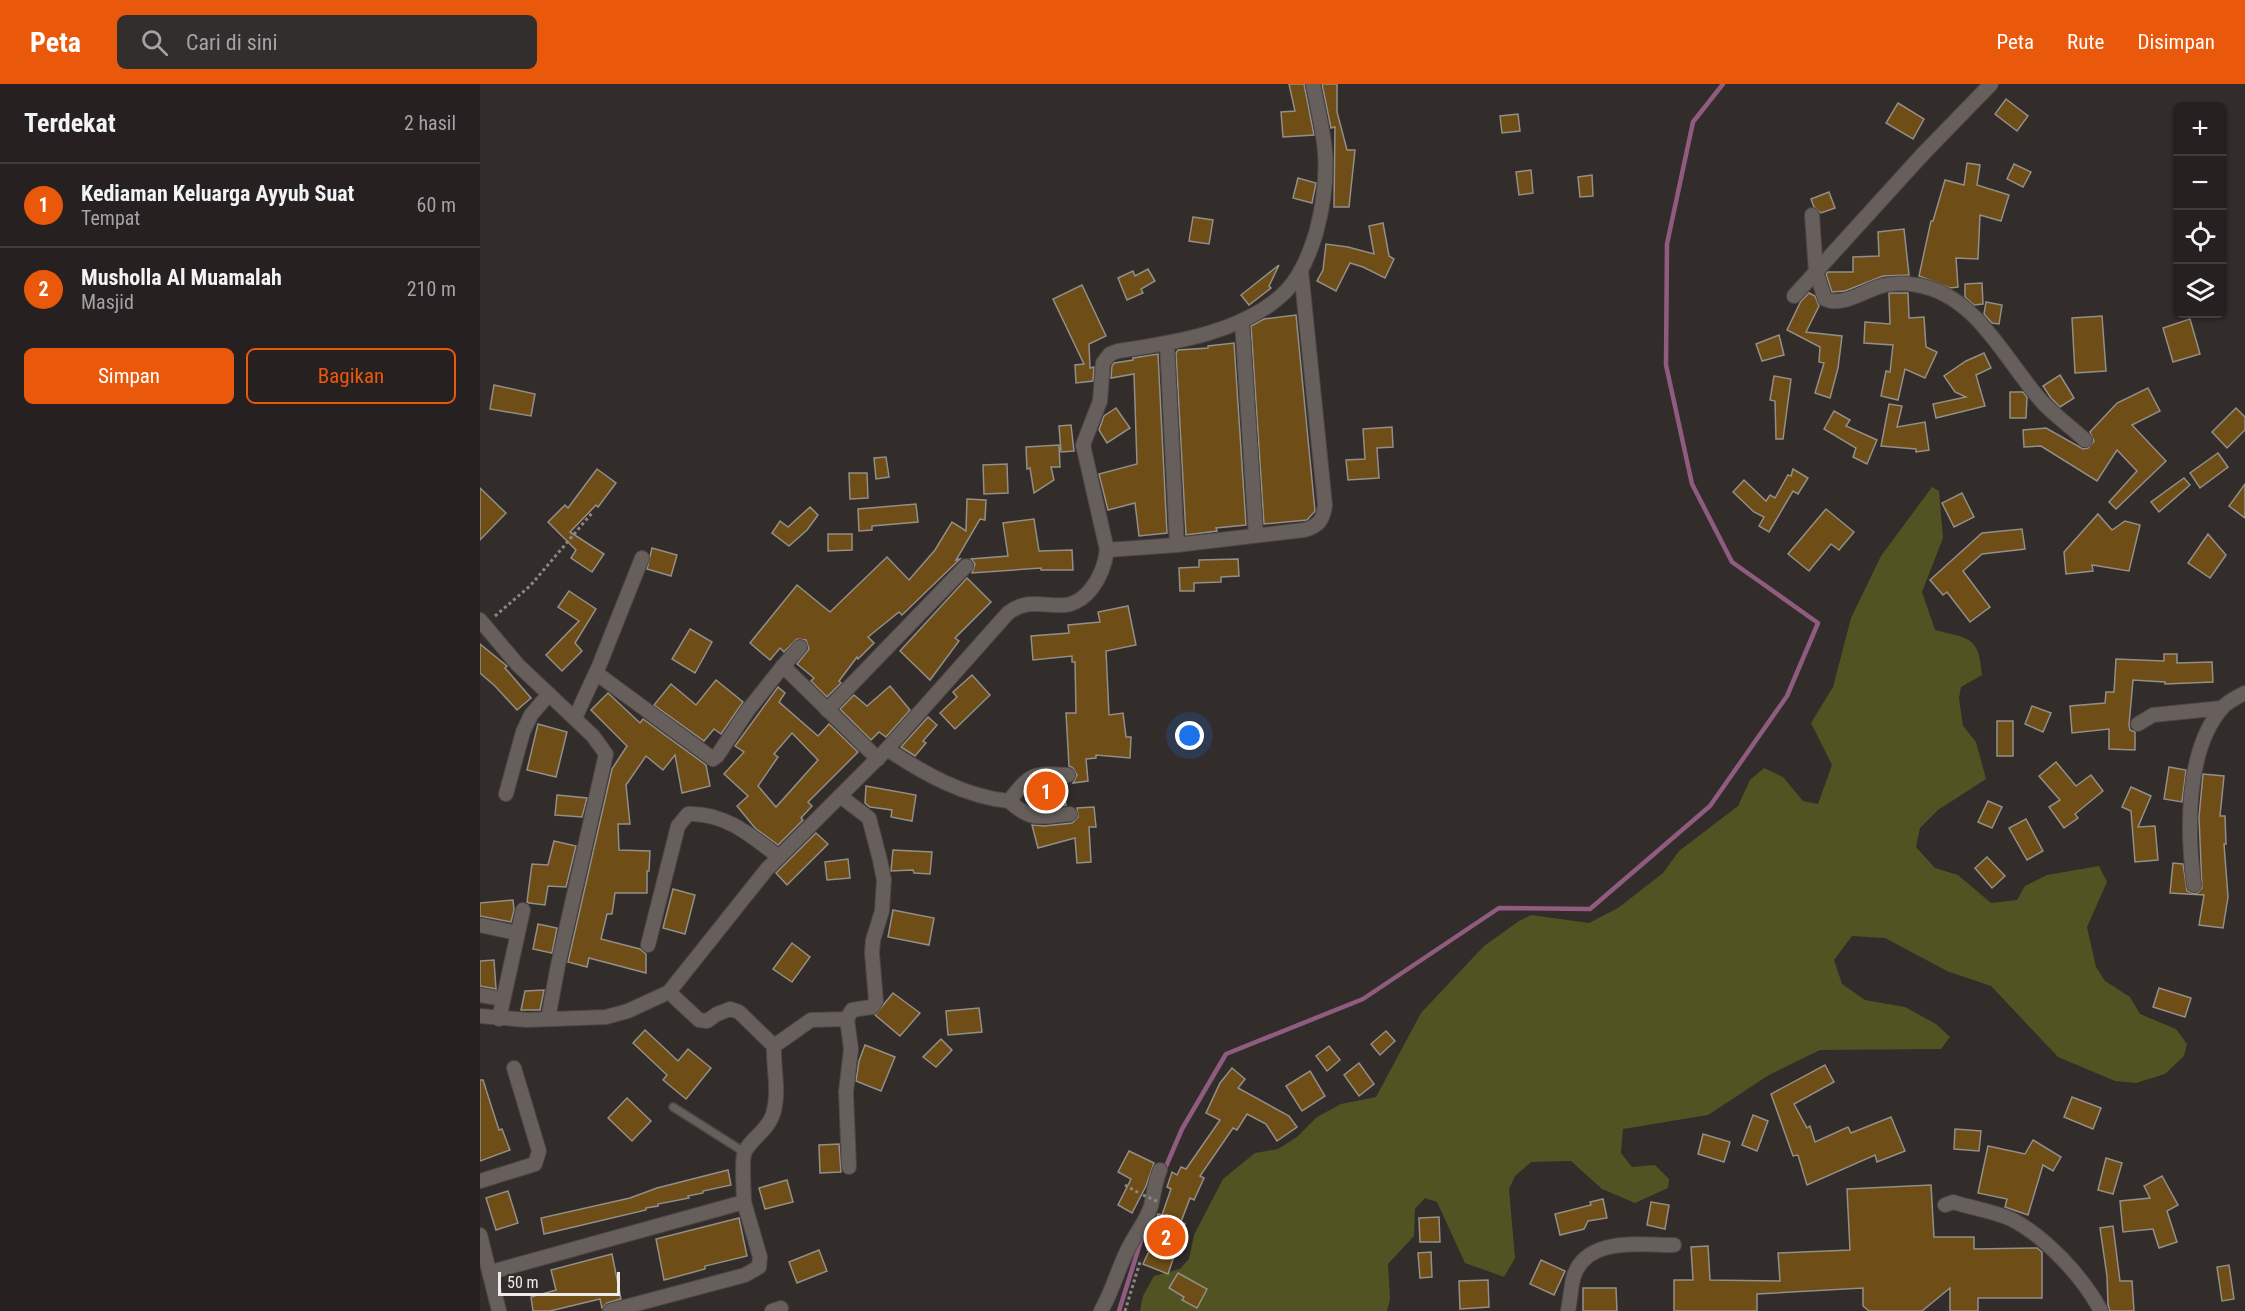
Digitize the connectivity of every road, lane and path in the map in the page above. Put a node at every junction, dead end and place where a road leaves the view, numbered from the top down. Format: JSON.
{"nodes":[{"id":1,"x":1313,"y":84,"type":"edge"},
{"id":2,"x":1991,"y":84,"type":"edge"},
{"id":3,"x":1812,"y":215,"type":"dead end"},
{"id":4,"x":1301,"y":270,"type":"junction"},
{"id":5,"x":1816,"y":272,"type":"junction"},
{"id":6,"x":1794,"y":296,"type":"dead end"},
{"id":7,"x":1242,"y":321,"type":"junction"},
{"id":8,"x":1167,"y":344,"type":"junction"},
{"id":9,"x":2085,"y":440,"type":"dead end"},
{"id":10,"x":592,"y":513,"type":"dead end"},
{"id":11,"x":1256,"y":534,"type":"junction"},
{"id":12,"x":1177,"y":545,"type":"junction"},
{"id":13,"x":1107,"y":550,"type":"junction"},
{"id":14,"x":642,"y":558,"type":"dead end"},
{"id":15,"x":966,"y":566,"type":"dead end"},
{"id":16,"x":482,"y":623,"type":"edge"},
{"id":17,"x":800,"y":647,"type":"dead end"},
{"id":18,"x":783,"y":666,"type":"junction"},
{"id":19,"x":596,"y":673,"type":"junction"},
{"id":20,"x":2245,"y":693,"type":"edge"},
{"id":21,"x":549,"y":694,"type":"junction"},
{"id":22,"x":2222,"y":708,"type":"junction"},
{"id":23,"x":827,"y":710,"type":"junction"},
{"id":24,"x":575,"y":718,"type":"junction"},
{"id":25,"x":2138,"y":724,"type":"dead end"},
{"id":26,"x":882,"y":754,"type":"junction"},
{"id":27,"x":1068,"y":775,"type":"dead end"},
{"id":28,"x":507,"y":794,"type":"dead end"},
{"id":29,"x":840,"y":796,"type":"junction"},
{"id":30,"x":1009,"y":801,"type":"junction"},
{"id":31,"x":1070,"y":814,"type":"dead end"},
{"id":32,"x":779,"y":856,"type":"junction"},
{"id":33,"x":2194,"y":885,"type":"dead end"},
{"id":34,"x":523,"y":910,"type":"dead end"},
{"id":35,"x":480,"y":925,"type":"edge"},
{"id":36,"x":517,"y":933,"type":"junction"},
{"id":37,"x":648,"y":945,"type":"dead end"},
{"id":38,"x":669,"y":992,"type":"junction"},
{"id":39,"x":480,"y":995,"type":"edge"},
{"id":40,"x":502,"y":999,"type":"junction"},
{"id":41,"x":480,"y":1016,"type":"edge"},
{"id":42,"x":499,"y":1019,"type":"junction"},
{"id":43,"x":548,"y":1019,"type":"junction"},
{"id":44,"x":847,"y":1019,"type":"junction"},
{"id":45,"x":774,"y":1046,"type":"junction"},
{"id":46,"x":514,"y":1068,"type":"dead end"},
{"id":47,"x":673,"y":1107,"type":"dead end"},
{"id":48,"x":744,"y":1152,"type":"junction"},
{"id":49,"x":849,"y":1167,"type":"dead end"},
{"id":50,"x":1160,"y":1170,"type":"dead end"},
{"id":51,"x":480,"y":1181,"type":"edge"},
{"id":52,"x":1125,"y":1185,"type":"dead end"},
{"id":53,"x":744,"y":1202,"type":"junction"},
{"id":54,"x":1160,"y":1202,"type":"dead end"},
{"id":55,"x":1945,"y":1205,"type":"dead end"},
{"id":56,"x":480,"y":1235,"type":"edge"},
{"id":57,"x":1674,"y":1245,"type":"dead end"},
{"id":58,"x":490,"y":1272,"type":"junction"},
{"id":59,"x":499,"y":1311,"type":"edge"},
{"id":60,"x":609,"y":1311,"type":"edge"},
{"id":61,"x":1101,"y":1311,"type":"edge"},
{"id":62,"x":1568,"y":1311,"type":"edge"},
{"id":63,"x":2101,"y":1311,"type":"edge"}],
"edges":[{"from":1,"to":4,"type":"street"},
{"from":2,"to":5,"type":"street"},
{"from":3,"to":5,"type":"street"},
{"from":4,"to":7,"type":"street"},
{"from":4,"to":11,"type":"street"},
{"from":5,"to":6,"type":"street"},
{"from":5,"to":9,"type":"street"},
{"from":7,"to":8,"type":"street"},
{"from":7,"to":11,"type":"street"},
{"from":8,"to":12,"type":"street"},
{"from":8,"to":13,"type":"street"},
{"from":10,"to":16,"type":"path"},
{"from":11,"to":12,"type":"street"},
{"from":12,"to":13,"type":"street"},
{"from":13,"to":26,"type":"street"},
{"from":14,"to":19,"type":"street"},
{"from":15,"to":23,"type":"street"},
{"from":16,"to":21,"type":"street"},
{"from":17,"to":18,"type":"street"},
{"from":18,"to":19,"type":"street"},
{"from":18,"to":23,"type":"street"},
{"from":19,"to":24,"type":"street"},
{"from":20,"to":22,"type":"street"},
{"from":21,"to":24,"type":"street"},
{"from":21,"to":28,"type":"street"},
{"from":22,"to":25,"type":"street"},
{"from":22,"to":33,"type":"street"},
{"from":23,"to":26,"type":"street"},
{"from":24,"to":43,"type":"street"},
{"from":26,"to":29,"type":"street"},
{"from":26,"to":30,"type":"street"},
{"from":27,"to":30,"type":"street"},
{"from":29,"to":32,"type":"street"},
{"from":29,"to":44,"type":"street"},
{"from":30,"to":31,"type":"street"},
{"from":32,"to":37,"type":"street"},
{"from":32,"to":38,"type":"street"},
{"from":34,"to":36,"type":"street"},
{"from":35,"to":36,"type":"street"},
{"from":36,"to":40,"type":"street"},
{"from":38,"to":43,"type":"street"},
{"from":38,"to":45,"type":"street"},
{"from":39,"to":40,"type":"street"},
{"from":40,"to":42,"type":"street"},
{"from":41,"to":42,"type":"street"},
{"from":42,"to":43,"type":"street"},
{"from":44,"to":45,"type":"street"},
{"from":44,"to":49,"type":"street"},
{"from":45,"to":48,"type":"street"},
{"from":46,"to":51,"type":"street"},
{"from":47,"to":48,"type":"lane"},
{"from":48,"to":53,"type":"street"},
{"from":50,"to":61,"type":"street"},
{"from":52,"to":54,"type":"path","bridge":true},
{"from":53,"to":58,"type":"street"},
{"from":53,"to":60,"type":"street"},
{"from":55,"to":63,"type":"street"},
{"from":56,"to":58,"type":"street"},
{"from":57,"to":62,"type":"street"},
{"from":58,"to":59,"type":"street"}]}
